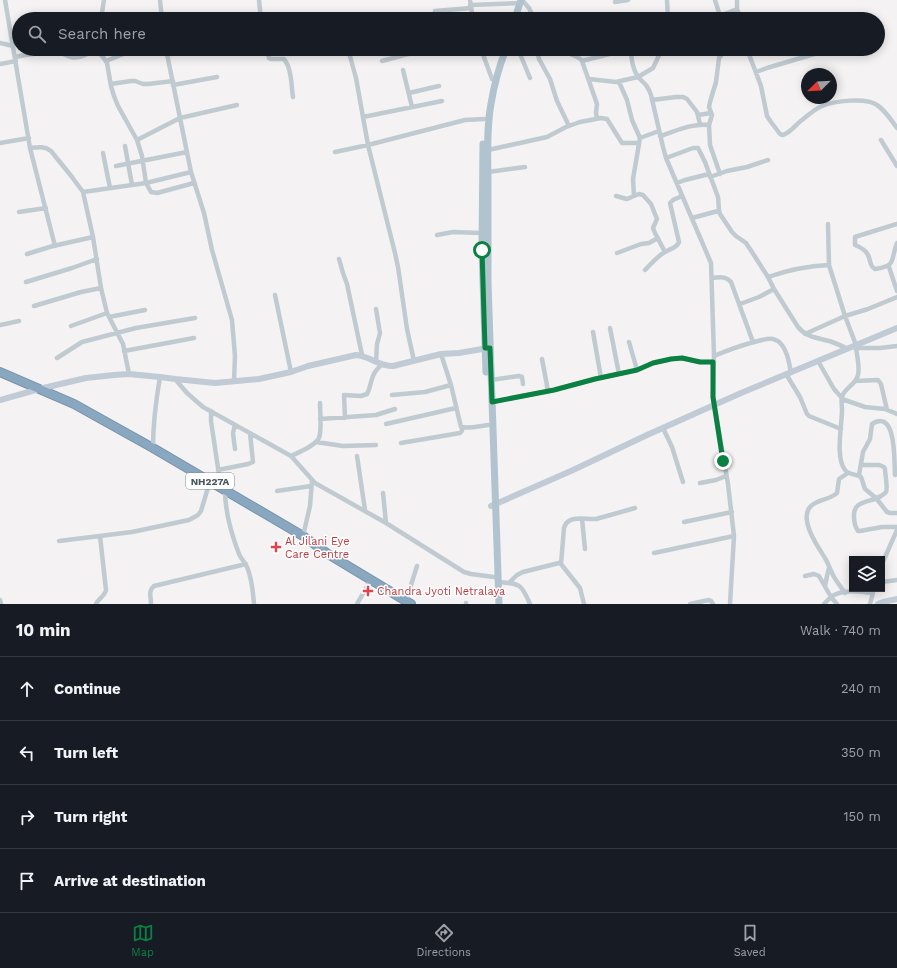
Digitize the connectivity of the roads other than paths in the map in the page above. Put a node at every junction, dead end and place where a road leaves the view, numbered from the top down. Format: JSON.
{"nodes":[{"id":1,"x":5,"y":0,"type":"edge"},
{"id":2,"x":104,"y":0,"type":"edge"},
{"id":3,"x":160,"y":0,"type":"edge"},
{"id":4,"x":259,"y":0,"type":"edge"},
{"id":5,"x":628,"y":0,"type":"edge"},
{"id":6,"x":667,"y":0,"type":"edge"},
{"id":7,"x":715,"y":0,"type":"edge"},
{"id":8,"x":737,"y":0,"type":"edge"},
{"id":9,"x":521,"y":1,"type":"edge"},
{"id":10,"x":615,"y":2,"type":"dead end"},
{"id":11,"x":470,"y":4,"type":"edge"},
{"id":12,"x":737,"y":9,"type":"junction"},
{"id":13,"x":435,"y":11,"type":"dead end"},
{"id":14,"x":102,"y":12,"type":"edge"},
{"id":15,"x":161,"y":12,"type":"edge"},
{"id":16,"x":260,"y":12,"type":"edge"},
{"id":17,"x":517,"y":12,"type":"edge"},
{"id":18,"x":531,"y":12,"type":"edge"},
{"id":19,"x":668,"y":12,"type":"edge"},
{"id":20,"x":719,"y":12,"type":"edge"},
{"id":21,"x":730,"y":12,"type":"edge"},
{"id":22,"x":738,"y":12,"type":"edge"},
{"id":23,"x":12,"y":40,"type":"edge"},
{"id":24,"x":0,"y":43,"type":"edge"},
{"id":25,"x":12,"y":46,"type":"edge"},
{"id":26,"x":15,"y":56,"type":"edge"},
{"id":27,"x":32,"y":56,"type":"edge"},
{"id":28,"x":69,"y":56,"type":"edge"},
{"id":29,"x":82,"y":56,"type":"edge"},
{"id":30,"x":103,"y":56,"type":"edge"},
{"id":31,"x":118,"y":56,"type":"edge"},
{"id":32,"x":167,"y":56,"type":"edge"},
{"id":33,"x":269,"y":56,"type":"edge"},
{"id":34,"x":350,"y":56,"type":"edge"},
{"id":35,"x":401,"y":56,"type":"edge"},
{"id":36,"x":484,"y":56,"type":"edge"},
{"id":37,"x":499,"y":56,"type":"edge"},
{"id":38,"x":504,"y":56,"type":"edge"},
{"id":39,"x":521,"y":56,"type":"edge"},
{"id":40,"x":538,"y":56,"type":"edge"},
{"id":41,"x":575,"y":56,"type":"edge"},
{"id":42,"x":602,"y":56,"type":"edge"},
{"id":43,"x":631,"y":56,"type":"edge"},
{"id":44,"x":659,"y":56,"type":"edge"},
{"id":45,"x":721,"y":56,"type":"edge"},
{"id":46,"x":750,"y":56,"type":"edge"},
{"id":47,"x":808,"y":56,"type":"edge"},
{"id":48,"x":15,"y":59,"type":"junction"},
{"id":49,"x":106,"y":61,"type":"junction"},
{"id":50,"x":382,"y":61,"type":"dead end"},
{"id":51,"x":582,"y":61,"type":"junction"},
{"id":52,"x":0,"y":64,"type":"edge"},
{"id":53,"x":403,"y":70,"type":"dead end"},
{"id":54,"x":756,"y":72,"type":"junction"},
{"id":55,"x":217,"y":77,"type":"dead end"},
{"id":56,"x":638,"y":77,"type":"junction"},
{"id":57,"x":530,"y":78,"type":"dead end"},
{"id":58,"x":492,"y":79,"type":"junction"},
{"id":59,"x":589,"y":79,"type":"junction"},
{"id":60,"x":619,"y":82,"type":"junction"},
{"id":61,"x":173,"y":83,"type":"junction"},
{"id":62,"x":111,"y":84,"type":"junction"},
{"id":63,"x":439,"y":86,"type":"dead end"},
{"id":64,"x":409,"y":93,"type":"junction"},
{"id":65,"x":293,"y":97,"type":"dead end"},
{"id":66,"x":652,"y":100,"type":"junction"},
{"id":67,"x":442,"y":101,"type":"dead end"},
{"id":68,"x":237,"y":106,"type":"dead end"},
{"id":69,"x":412,"y":107,"type":"junction"},
{"id":70,"x":711,"y":113,"type":"junction"},
{"id":71,"x":698,"y":115,"type":"junction"},
{"id":72,"x":363,"y":117,"type":"junction"},
{"id":73,"x":180,"y":118,"type":"junction"},
{"id":74,"x":597,"y":118,"type":"junction"},
{"id":75,"x":484,"y":119,"type":"junction"},
{"id":76,"x":700,"y":124,"type":"junction"},
{"id":77,"x":709,"y":125,"type":"junction"},
{"id":78,"x":569,"y":126,"type":"junction"},
{"id":79,"x":897,"y":128,"type":"edge"},
{"id":80,"x":660,"y":133,"type":"junction"},
{"id":81,"x":29,"y":138,"type":"junction"},
{"id":82,"x":137,"y":140,"type":"junction"},
{"id":83,"x":639,"y":140,"type":"junction"},
{"id":84,"x":881,"y":140,"type":"dead end"},
{"id":85,"x":0,"y":143,"type":"edge"},
{"id":86,"x":368,"y":145,"type":"junction"},
{"id":87,"x":125,"y":146,"type":"dead end"},
{"id":88,"x":30,"y":148,"type":"junction"},
{"id":89,"x":488,"y":150,"type":"junction"},
{"id":90,"x":187,"y":152,"type":"junction"},
{"id":91,"x":335,"y":152,"type":"dead end"},
{"id":92,"x":102,"y":153,"type":"dead end"},
{"id":93,"x":666,"y":158,"type":"junction"},
{"id":94,"x":768,"y":160,"type":"dead end"},
{"id":95,"x":142,"y":161,"type":"junction"},
{"id":96,"x":128,"y":164,"type":"junction"},
{"id":97,"x":116,"y":166,"type":"dead end"},
{"id":98,"x":897,"y":166,"type":"edge"},
{"id":99,"x":525,"y":167,"type":"dead end"},
{"id":100,"x":191,"y":172,"type":"junction"},
{"id":101,"x":488,"y":172,"type":"junction"},
{"id":102,"x":720,"y":174,"type":"junction"},
{"id":103,"x":709,"y":176,"type":"junction"},
{"id":104,"x":146,"y":183,"type":"junction"},
{"id":105,"x":194,"y":183,"type":"junction"},
{"id":106,"x":676,"y":183,"type":"junction"},
{"id":107,"x":132,"y":185,"type":"junction"},
{"id":108,"x":110,"y":188,"type":"junction"},
{"id":109,"x":83,"y":192,"type":"junction"},
{"id":110,"x":616,"y":196,"type":"dead end"},
{"id":111,"x":634,"y":196,"type":"junction"},
{"id":112,"x":682,"y":196,"type":"junction"},
{"id":113,"x":46,"y":208,"type":"junction"},
{"id":114,"x":718,"y":211,"type":"junction"},
{"id":115,"x":19,"y":212,"type":"dead end"},
{"id":116,"x":692,"y":218,"type":"junction"},
{"id":117,"x":828,"y":224,"type":"dead end"},
{"id":118,"x":897,"y":224,"type":"edge"},
{"id":119,"x":482,"y":233,"type":"junction"},
{"id":120,"x":437,"y":235,"type":"dead end"},
{"id":121,"x":93,"y":237,"type":"junction"},
{"id":122,"x":658,"y":238,"type":"junction"},
{"id":123,"x":897,"y":243,"type":"edge"},
{"id":124,"x":55,"y":246,"type":"junction"},
{"id":125,"x":617,"y":252,"type":"dead end"},
{"id":126,"x":666,"y":252,"type":"junction"},
{"id":127,"x":27,"y":254,"type":"dead end"},
{"id":128,"x":97,"y":259,"type":"junction"},
{"id":129,"x":339,"y":259,"type":"dead end"},
{"id":130,"x":829,"y":265,"type":"junction"},
{"id":131,"x":889,"y":267,"type":"junction"},
{"id":132,"x":645,"y":270,"type":"dead end"},
{"id":133,"x":768,"y":277,"type":"junction"},
{"id":134,"x":712,"y":278,"type":"junction"},
{"id":135,"x":26,"y":282,"type":"dead end"},
{"id":136,"x":101,"y":288,"type":"junction"},
{"id":137,"x":774,"y":289,"type":"junction"},
{"id":138,"x":897,"y":291,"type":"edge"},
{"id":139,"x":275,"y":295,"type":"dead end"},
{"id":140,"x":897,"y":297,"type":"edge"},
{"id":141,"x":740,"y":304,"type":"junction"},
{"id":142,"x":34,"y":306,"type":"dead end"},
{"id":143,"x":376,"y":308,"type":"dead end"},
{"id":144,"x":145,"y":310,"type":"dead end"},
{"id":145,"x":108,"y":315,"type":"junction"},
{"id":146,"x":845,"y":316,"type":"junction"},
{"id":147,"x":196,"y":318,"type":"dead end"},
{"id":148,"x":19,"y":321,"type":"dead end"},
{"id":149,"x":0,"y":325,"type":"edge"},
{"id":150,"x":71,"y":326,"type":"dead end"},
{"id":151,"x":610,"y":328,"type":"dead end"},
{"id":152,"x":897,"y":328,"type":"edge"},
{"id":153,"x":118,"y":332,"type":"junction"},
{"id":154,"x":592,"y":332,"type":"dead end"},
{"id":155,"x":805,"y":334,"type":"junction"},
{"id":156,"x":194,"y":338,"type":"dead end"},
{"id":157,"x":629,"y":342,"type":"dead end"},
{"id":158,"x":753,"y":342,"type":"junction"},
{"id":159,"x":897,"y":346,"type":"edge"},
{"id":160,"x":853,"y":347,"type":"junction"},
{"id":161,"x":487,"y":348,"type":"junction"},
{"id":162,"x":124,"y":351,"type":"junction"},
{"id":163,"x":441,"y":354,"type":"junction"},
{"id":164,"x":362,"y":355,"type":"junction"},
{"id":165,"x":714,"y":356,"type":"junction"},
{"id":166,"x":57,"y":358,"type":"dead end"},
{"id":167,"x":542,"y":360,"type":"dead end"},
{"id":168,"x":414,"y":361,"type":"junction"},
{"id":169,"x":818,"y":361,"type":"junction"},
{"id":170,"x":713,"y":362,"type":"junction"},
{"id":171,"x":379,"y":363,"type":"junction"},
{"id":172,"x":637,"y":370,"type":"junction"},
{"id":173,"x":0,"y":372,"type":"edge"},
{"id":174,"x":291,"y":372,"type":"junction"},
{"id":175,"x":788,"y":373,"type":"junction"},
{"id":176,"x":129,"y":374,"type":"junction"},
{"id":177,"x":619,"y":374,"type":"junction"},
{"id":178,"x":160,"y":377,"type":"junction"},
{"id":179,"x":601,"y":378,"type":"junction"},
{"id":180,"x":175,"y":380,"type":"junction"},
{"id":181,"x":491,"y":380,"type":"junction"},
{"id":182,"x":234,"y":381,"type":"junction"},
{"id":183,"x":855,"y":381,"type":"junction"},
{"id":184,"x":523,"y":384,"type":"dead end"},
{"id":185,"x":451,"y":385,"type":"junction"},
{"id":186,"x":39,"y":389,"type":"junction"},
{"id":187,"x":548,"y":391,"type":"junction"},
{"id":188,"x":392,"y":395,"type":"dead end"},
{"id":189,"x":842,"y":399,"type":"junction"},
{"id":190,"x":0,"y":400,"type":"edge"},
{"id":191,"x":492,"y":402,"type":"junction"},
{"id":192,"x":320,"y":403,"type":"dead end"},
{"id":193,"x":714,"y":406,"type":"junction"},
{"id":194,"x":456,"y":408,"type":"junction"},
{"id":195,"x":395,"y":409,"type":"dead end"},
{"id":196,"x":887,"y":410,"type":"junction"},
{"id":197,"x":210,"y":411,"type":"junction"},
{"id":198,"x":897,"y":414,"type":"edge"},
{"id":199,"x":345,"y":418,"type":"junction"},
{"id":200,"x":320,"y":419,"type":"junction"},
{"id":201,"x":386,"y":424,"type":"dead end"},
{"id":202,"x":235,"y":425,"type":"junction"},
{"id":203,"x":488,"y":425,"type":"junction"},
{"id":204,"x":462,"y":428,"type":"junction"},
{"id":205,"x":663,"y":428,"type":"junction"},
{"id":206,"x":841,"y":429,"type":"junction"},
{"id":207,"x":250,"y":433,"type":"junction"},
{"id":208,"x":316,"y":442,"type":"junction"},
{"id":209,"x":401,"y":442,"type":"dead end"},
{"id":210,"x":376,"y":445,"type":"dead end"},
{"id":211,"x":153,"y":448,"type":"junction"},
{"id":212,"x":235,"y":449,"type":"dead end"},
{"id":213,"x":291,"y":456,"type":"junction"},
{"id":214,"x":357,"y":456,"type":"dead end"},
{"id":215,"x":861,"y":465,"type":"junction"},
{"id":216,"x":218,"y":470,"type":"junction"},
{"id":217,"x":848,"y":473,"type":"junction"},
{"id":218,"x":859,"y":475,"type":"junction"},
{"id":219,"x":885,"y":475,"type":"junction"},
{"id":220,"x":896,"y":475,"type":"edge"},
{"id":221,"x":726,"y":476,"type":"junction"},
{"id":222,"x":312,"y":480,"type":"junction"},
{"id":223,"x":210,"y":481,"type":"junction"},
{"id":224,"x":683,"y":482,"type":"dead end"},
{"id":225,"x":700,"y":483,"type":"dead end"},
{"id":226,"x":311,"y":486,"type":"junction"},
{"id":227,"x":223,"y":489,"type":"junction"},
{"id":228,"x":277,"y":491,"type":"dead end"},
{"id":229,"x":383,"y":493,"type":"dead end"},
{"id":230,"x":876,"y":498,"type":"junction"},
{"id":231,"x":493,"y":505,"type":"junction"},
{"id":232,"x":635,"y":508,"type":"dead end"},
{"id":233,"x":365,"y":510,"type":"junction"},
{"id":234,"x":732,"y":512,"type":"junction"},
{"id":235,"x":897,"y":513,"type":"edge"},
{"id":236,"x":582,"y":519,"type":"junction"},
{"id":237,"x":684,"y":522,"type":"dead end"},
{"id":238,"x":386,"y":523,"type":"junction"},
{"id":239,"x":897,"y":527,"type":"edge"},
{"id":240,"x":897,"y":530,"type":"edge"},
{"id":241,"x":100,"y":536,"type":"junction"},
{"id":242,"x":302,"y":536,"type":"junction"},
{"id":243,"x":734,"y":536,"type":"junction"},
{"id":244,"x":59,"y":541,"type":"dead end"},
{"id":245,"x":584,"y":549,"type":"dead end"},
{"id":246,"x":654,"y":553,"type":"dead end"},
{"id":247,"x":885,"y":557,"type":"edge"},
{"id":248,"x":246,"y":564,"type":"junction"},
{"id":249,"x":561,"y":564,"type":"junction"},
{"id":250,"x":417,"y":566,"type":"dead end"},
{"id":251,"x":829,"y":568,"type":"junction"},
{"id":252,"x":805,"y":576,"type":"dead end"},
{"id":253,"x":371,"y":579,"type":"junction"},
{"id":254,"x":496,"y":579,"type":"junction"},
{"id":255,"x":897,"y":580,"type":"edge"},
{"id":256,"x":885,"y":582,"type":"edge"},
{"id":257,"x":509,"y":583,"type":"junction"},
{"id":258,"x":825,"y":586,"type":"junction"},
{"id":259,"x":845,"y":592,"type":"junction"},
{"id":260,"x":849,"y":592,"type":"edge"},
{"id":261,"x":874,"y":592,"type":"edge"},
{"id":262,"x":831,"y":597,"type":"junction"},
{"id":263,"x":0,"y":600,"type":"edge"},
{"id":264,"x":897,"y":600,"type":"edge"},
{"id":265,"x":409,"y":602,"type":"edge"},
{"id":266,"x":1,"y":604,"type":"edge"},
{"id":267,"x":96,"y":604,"type":"edge"},
{"id":268,"x":152,"y":604,"type":"edge"},
{"id":269,"x":254,"y":604,"type":"edge"},
{"id":270,"x":357,"y":604,"type":"edge"},
{"id":271,"x":495,"y":604,"type":"edge"},
{"id":272,"x":499,"y":604,"type":"edge"},
{"id":273,"x":530,"y":604,"type":"edge"},
{"id":274,"x":584,"y":604,"type":"edge"},
{"id":275,"x":690,"y":604,"type":"edge"},
{"id":276,"x":714,"y":604,"type":"edge"},
{"id":277,"x":730,"y":604,"type":"edge"},
{"id":278,"x":824,"y":604,"type":"edge"},
{"id":279,"x":837,"y":604,"type":"edge"},
{"id":280,"x":870,"y":604,"type":"edge"},
{"id":281,"x":878,"y":604,"type":"edge"}],
"edges":[{"from":1,"to":23,"type":"street"},
{"from":2,"to":14,"type":"street"},
{"from":3,"to":15,"type":"street"},
{"from":4,"to":16,"type":"street"},
{"from":5,"to":10,"type":"street"},
{"from":6,"to":19,"type":"street"},
{"from":7,"to":20,"type":"street"},
{"from":8,"to":12,"type":"street"},
{"from":9,"to":11,"type":"street"},
{"from":9,"to":17,"type":"main road"},
{"from":9,"to":18,"type":"street"},
{"from":11,"to":13,"type":"street"},
{"from":12,"to":21,"type":"street"},
{"from":12,"to":22,"type":"street"},
{"from":24,"to":25,"type":"street"},
{"from":26,"to":48,"type":"street"},
{"from":27,"to":48,"type":"street"},
{"from":28,"to":29,"type":"street"},
{"from":30,"to":49,"type":"street"},
{"from":31,"to":49,"type":"street"},
{"from":32,"to":61,"type":"street"},
{"from":33,"to":65,"type":"street"},
{"from":34,"to":72,"type":"street"},
{"from":35,"to":50,"type":"street"},
{"from":36,"to":58,"type":"street"},
{"from":37,"to":58,"type":"main road"},
{"from":38,"to":89,"type":"main road"},
{"from":39,"to":57,"type":"street"},
{"from":40,"to":78,"type":"street"},
{"from":41,"to":51,"type":"street"},
{"from":42,"to":51,"type":"street"},
{"from":43,"to":56,"type":"street"},
{"from":44,"to":56,"type":"street"},
{"from":45,"to":70,"type":"street"},
{"from":46,"to":54,"type":"street"},
{"from":47,"to":54,"type":"street"},
{"from":48,"to":52,"type":"street"},
{"from":48,"to":81,"type":"street"},
{"from":49,"to":62,"type":"street"},
{"from":51,"to":59,"type":"street"},
{"from":53,"to":64,"type":"street"},
{"from":54,"to":79,"type":"street"},
{"from":55,"to":61,"type":"street"},
{"from":56,"to":60,"type":"street"},
{"from":56,"to":66,"type":"street"},
{"from":58,"to":75,"type":"main road"},
{"from":59,"to":60,"type":"street"},
{"from":59,"to":74,"type":"street"},
{"from":60,"to":83,"type":"street"},
{"from":61,"to":62,"type":"street"},
{"from":61,"to":73,"type":"street"},
{"from":62,"to":82,"type":"street"},
{"from":63,"to":64,"type":"street"},
{"from":64,"to":69,"type":"street"},
{"from":66,"to":71,"type":"street"},
{"from":66,"to":80,"type":"street"},
{"from":67,"to":69,"type":"street"},
{"from":68,"to":73,"type":"street"},
{"from":69,"to":72,"type":"street"},
{"from":70,"to":71,"type":"street"},
{"from":70,"to":77,"type":"street"},
{"from":71,"to":76,"type":"street"},
{"from":72,"to":86,"type":"street"},
{"from":73,"to":82,"type":"street"},
{"from":73,"to":90,"type":"street"},
{"from":74,"to":78,"type":"street"},
{"from":74,"to":83,"type":"street"},
{"from":75,"to":86,"type":"street"},
{"from":75,"to":119,"type":"main road"},
{"from":76,"to":77,"type":"street"},
{"from":76,"to":80,"type":"street"},
{"from":77,"to":102,"type":"street"},
{"from":78,"to":89,"type":"street"},
{"from":80,"to":83,"type":"street"},
{"from":80,"to":93,"type":"street"},
{"from":81,"to":85,"type":"street"},
{"from":81,"to":88,"type":"street"},
{"from":82,"to":95,"type":"street"},
{"from":83,"to":111,"type":"street"},
{"from":84,"to":98,"type":"street"},
{"from":86,"to":91,"type":"street"},
{"from":86,"to":168,"type":"street"},
{"from":87,"to":96,"type":"street"},
{"from":88,"to":109,"type":"street"},
{"from":88,"to":113,"type":"street"},
{"from":89,"to":101,"type":"main road"},
{"from":90,"to":95,"type":"street"},
{"from":90,"to":100,"type":"street"},
{"from":92,"to":108,"type":"street"},
{"from":93,"to":103,"type":"street"},
{"from":93,"to":106,"type":"street"},
{"from":94,"to":102,"type":"street"},
{"from":95,"to":96,"type":"street"},
{"from":95,"to":104,"type":"street"},
{"from":96,"to":97,"type":"street"},
{"from":96,"to":107,"type":"street"},
{"from":99,"to":101,"type":"street"},
{"from":100,"to":104,"type":"street"},
{"from":100,"to":105,"type":"street"},
{"from":101,"to":161,"type":"main road"},
{"from":102,"to":103,"type":"street"},
{"from":103,"to":106,"type":"street"},
{"from":103,"to":114,"type":"street"},
{"from":104,"to":105,"type":"street"},
{"from":104,"to":107,"type":"street"},
{"from":105,"to":182,"type":"street"},
{"from":106,"to":112,"type":"street"},
{"from":107,"to":108,"type":"street"},
{"from":108,"to":109,"type":"street"},
{"from":109,"to":121,"type":"street"},
{"from":110,"to":111,"type":"street"},
{"from":111,"to":122,"type":"street"},
{"from":112,"to":116,"type":"street"},
{"from":112,"to":126,"type":"street"},
{"from":113,"to":115,"type":"street"},
{"from":113,"to":124,"type":"street"},
{"from":114,"to":116,"type":"street"},
{"from":114,"to":133,"type":"street"},
{"from":116,"to":134,"type":"street"},
{"from":117,"to":130,"type":"street"},
{"from":118,"to":131,"type":"street"},
{"from":119,"to":120,"type":"street"},
{"from":119,"to":161,"type":"main road"},
{"from":121,"to":124,"type":"street"},
{"from":121,"to":128,"type":"street"},
{"from":122,"to":125,"type":"street"},
{"from":122,"to":126,"type":"street"},
{"from":123,"to":131,"type":"street"},
{"from":124,"to":127,"type":"street"},
{"from":126,"to":132,"type":"street"},
{"from":128,"to":135,"type":"street"},
{"from":128,"to":136,"type":"street"},
{"from":129,"to":164,"type":"street"},
{"from":130,"to":133,"type":"street"},
{"from":130,"to":146,"type":"street"},
{"from":131,"to":138,"type":"street"},
{"from":133,"to":137,"type":"street"},
{"from":134,"to":141,"type":"street"},
{"from":134,"to":165,"type":"street"},
{"from":136,"to":142,"type":"street"},
{"from":136,"to":145,"type":"street"},
{"from":137,"to":141,"type":"street"},
{"from":137,"to":155,"type":"street"},
{"from":139,"to":174,"type":"street"},
{"from":140,"to":146,"type":"street"},
{"from":141,"to":158,"type":"street"},
{"from":143,"to":171,"type":"street"},
{"from":144,"to":145,"type":"street"},
{"from":145,"to":150,"type":"street"},
{"from":145,"to":153,"type":"street"},
{"from":146,"to":155,"type":"street"},
{"from":146,"to":160,"type":"street"},
{"from":147,"to":153,"type":"street"},
{"from":148,"to":149,"type":"street"},
{"from":151,"to":177,"type":"street"},
{"from":152,"to":160,"type":"street"},
{"from":153,"to":162,"type":"street"},
{"from":153,"to":166,"type":"street"},
{"from":154,"to":179,"type":"street"},
{"from":155,"to":160,"type":"street"},
{"from":156,"to":162,"type":"street"},
{"from":157,"to":172,"type":"street"},
{"from":158,"to":165,"type":"street"},
{"from":158,"to":175,"type":"street"},
{"from":159,"to":160,"type":"street"},
{"from":160,"to":169,"type":"street"},
{"from":160,"to":183,"type":"street"},
{"from":161,"to":163,"type":"street"},
{"from":161,"to":181,"type":"main road"},
{"from":161,"to":203,"type":"main road"},
{"from":162,"to":176,"type":"street"},
{"from":163,"to":168,"type":"street"},
{"from":163,"to":185,"type":"street"},
{"from":164,"to":171,"type":"street"},
{"from":164,"to":174,"type":"street"},
{"from":165,"to":170,"type":"street"},
{"from":167,"to":187,"type":"street"},
{"from":168,"to":171,"type":"street"},
{"from":169,"to":175,"type":"street"},
{"from":169,"to":189,"type":"street"},
{"from":170,"to":172,"type":"street"},
{"from":170,"to":193,"type":"street"},
{"from":171,"to":199,"type":"street"},
{"from":172,"to":177,"type":"street"},
{"from":173,"to":186,"type":"highway","number":"NH227A"},
{"from":174,"to":182,"type":"street"},
{"from":175,"to":193,"type":"street"},
{"from":175,"to":206,"type":"street"},
{"from":176,"to":178,"type":"street"},
{"from":176,"to":186,"type":"street"},
{"from":177,"to":179,"type":"street"},
{"from":178,"to":180,"type":"street"},
{"from":178,"to":211,"type":"street"},
{"from":179,"to":187,"type":"street"},
{"from":180,"to":182,"type":"street"},
{"from":180,"to":197,"type":"street"},
{"from":181,"to":184,"type":"street"},
{"from":181,"to":191,"type":"main road"},
{"from":183,"to":189,"type":"street"},
{"from":183,"to":196,"type":"street"},
{"from":185,"to":188,"type":"street"},
{"from":185,"to":194,"type":"street"},
{"from":186,"to":190,"type":"street"},
{"from":186,"to":211,"type":"highway","number":"NH227A"},
{"from":187,"to":191,"type":"street"},
{"from":189,"to":196,"type":"street"},
{"from":189,"to":206,"type":"street"},
{"from":191,"to":231,"type":"main road"},
{"from":192,"to":200,"type":"street"},
{"from":193,"to":205,"type":"street"},
{"from":193,"to":221,"type":"street"},
{"from":194,"to":201,"type":"street"},
{"from":194,"to":204,"type":"street"},
{"from":195,"to":199,"type":"street"},
{"from":196,"to":198,"type":"street"},
{"from":197,"to":202,"type":"street"},
{"from":197,"to":216,"type":"street"},
{"from":199,"to":200,"type":"street"},
{"from":200,"to":208,"type":"street"},
{"from":202,"to":207,"type":"street"},
{"from":202,"to":212,"type":"street"},
{"from":203,"to":204,"type":"street"},
{"from":203,"to":231,"type":"main road"},
{"from":204,"to":209,"type":"street"},
{"from":205,"to":224,"type":"street"},
{"from":205,"to":231,"type":"street"},
{"from":206,"to":217,"type":"street"},
{"from":207,"to":213,"type":"street"},
{"from":207,"to":216,"type":"street"},
{"from":208,"to":210,"type":"street"},
{"from":208,"to":213,"type":"street"},
{"from":211,"to":223,"type":"highway","number":"NH227A"},
{"from":213,"to":222,"type":"street"},
{"from":214,"to":233,"type":"street"},
{"from":215,"to":218,"type":"street"},
{"from":215,"to":219,"type":"street"},
{"from":215,"to":220,"type":"street"},
{"from":216,"to":227,"type":"street"},
{"from":217,"to":218,"type":"street"},
{"from":217,"to":251,"type":"street"},
{"from":218,"to":230,"type":"street"},
{"from":219,"to":220,"type":"street"},
{"from":219,"to":230,"type":"street"},
{"from":221,"to":225,"type":"street"},
{"from":221,"to":234,"type":"street"},
{"from":222,"to":226,"type":"street"},
{"from":222,"to":233,"type":"street"},
{"from":223,"to":227,"type":"highway","number":"NH227A"},
{"from":223,"to":241,"type":"street"},
{"from":226,"to":228,"type":"street"},
{"from":226,"to":242,"type":"street"},
{"from":227,"to":242,"type":"highway","number":"NH227A"},
{"from":227,"to":248,"type":"street"},
{"from":229,"to":238,"type":"street"},
{"from":230,"to":235,"type":"street"},
{"from":230,"to":239,"type":"street"},
{"from":231,"to":254,"type":"main road"},
{"from":232,"to":236,"type":"street"},
{"from":233,"to":238,"type":"street"},
{"from":234,"to":237,"type":"street"},
{"from":234,"to":243,"type":"street"},
{"from":236,"to":245,"type":"street"},
{"from":236,"to":249,"type":"street"},
{"from":238,"to":254,"type":"street"},
{"from":240,"to":247,"type":"street"},
{"from":241,"to":244,"type":"street"},
{"from":241,"to":267,"type":"street"},
{"from":242,"to":253,"type":"highway","number":"NH227A"},
{"from":243,"to":246,"type":"street"},
{"from":243,"to":277,"type":"street"},
{"from":248,"to":268,"type":"street"},
{"from":248,"to":269,"type":"street"},
{"from":249,"to":257,"type":"street"},
{"from":249,"to":274,"type":"street"},
{"from":250,"to":265,"type":"street"},
{"from":251,"to":258,"type":"street"},
{"from":251,"to":259,"type":"street"},
{"from":252,"to":258,"type":"street"},
{"from":253,"to":265,"type":"highway","number":"NH227A"},
{"from":253,"to":270,"type":"street"},
{"from":254,"to":257,"type":"street"},
{"from":254,"to":271,"type":"main road"},
{"from":254,"to":272,"type":"main road"},
{"from":255,"to":256,"type":"street"},
{"from":257,"to":273,"type":"street"},
{"from":258,"to":262,"type":"street"},
{"from":259,"to":260,"type":"street"},
{"from":259,"to":262,"type":"street"},
{"from":261,"to":280,"type":"street"},
{"from":262,"to":278,"type":"street"},
{"from":262,"to":279,"type":"street"},
{"from":263,"to":266,"type":"street"},
{"from":264,"to":281,"type":"street"},
{"from":275,"to":276,"type":"street"}]}
